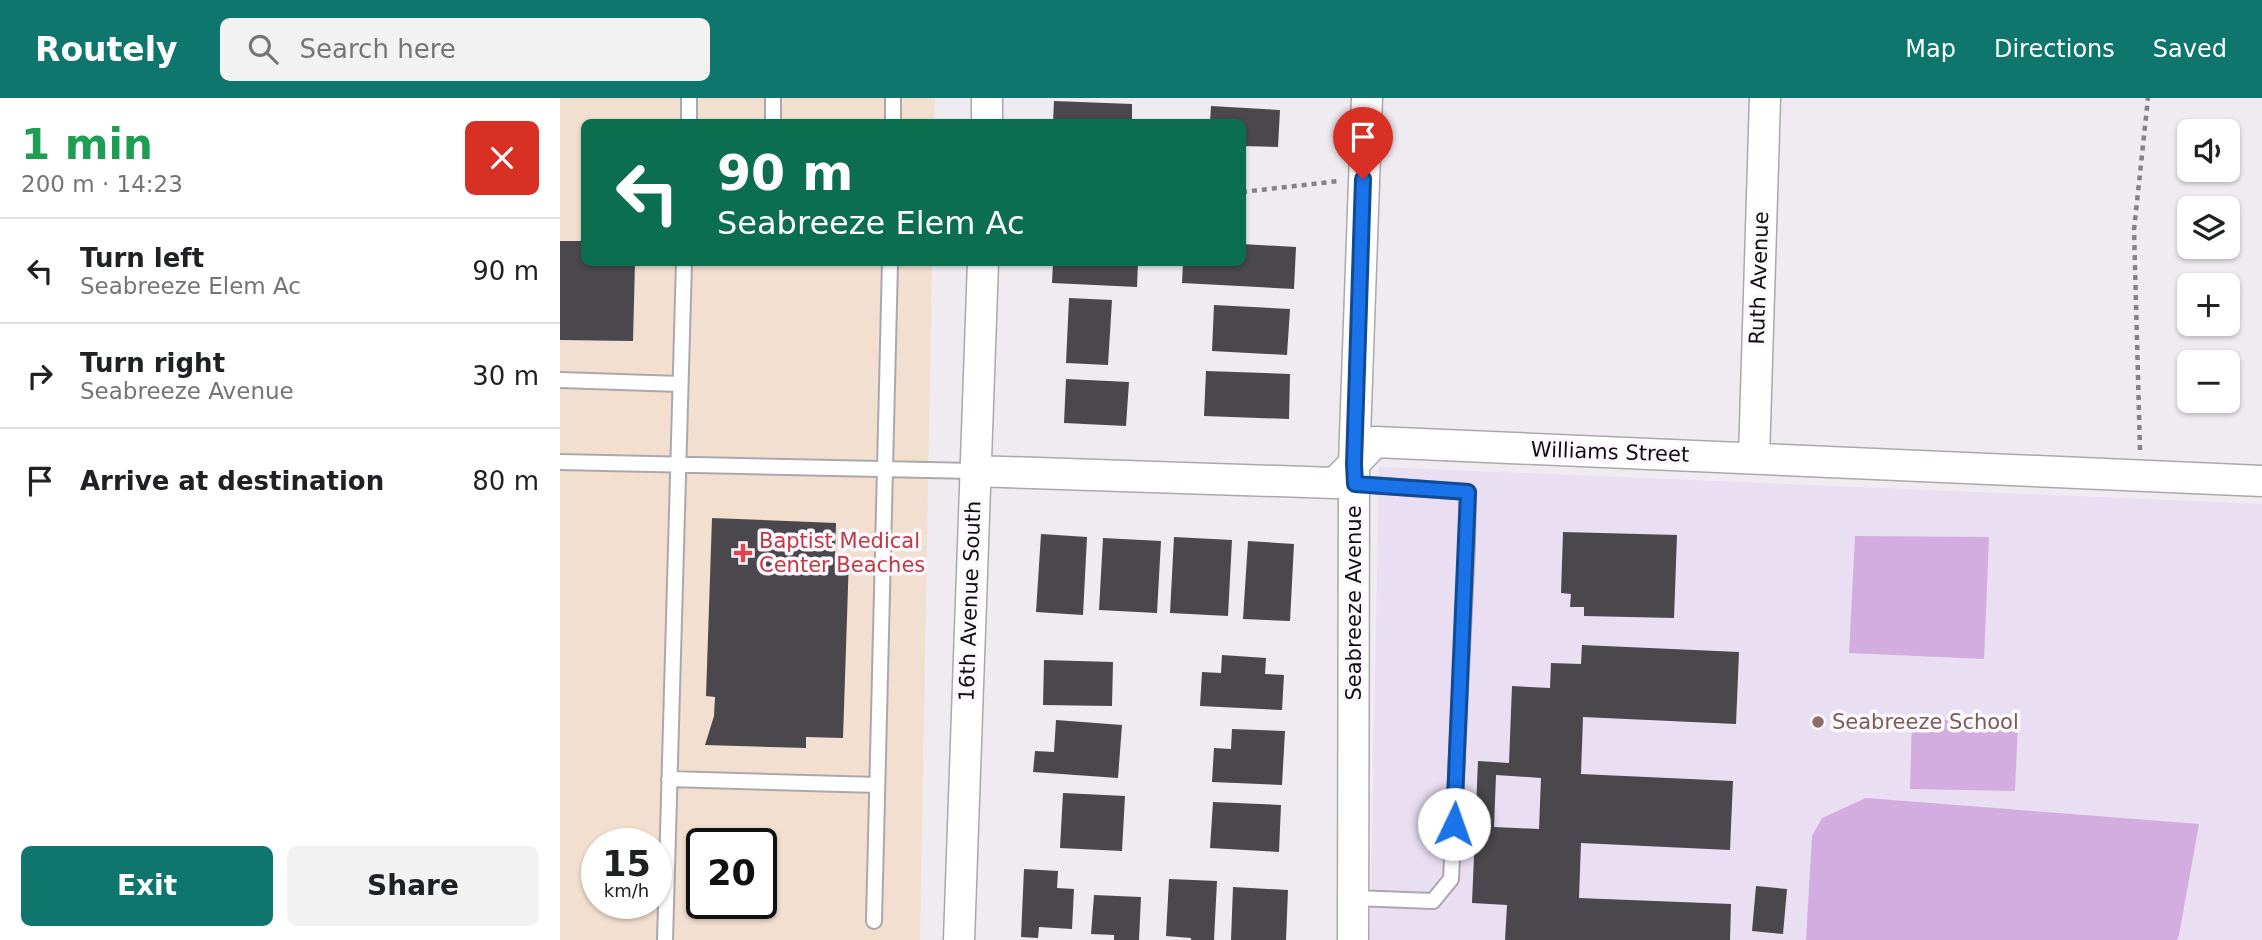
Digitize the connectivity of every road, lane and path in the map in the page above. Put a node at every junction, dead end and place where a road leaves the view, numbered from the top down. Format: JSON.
{"nodes":[{"id":1,"x":689,"y":98,"type":"edge"},
{"id":2,"x":773,"y":98,"type":"edge"},
{"id":3,"x":893,"y":98,"type":"edge"},
{"id":4,"x":987,"y":98,"type":"edge"},
{"id":5,"x":1367,"y":98,"type":"edge"},
{"id":6,"x":1765,"y":98,"type":"edge"},
{"id":7,"x":2148,"y":98,"type":"edge"},
{"id":8,"x":688,"y":119,"type":"edge"},
{"id":9,"x":773,"y":119,"type":"edge"},
{"id":10,"x":892,"y":119,"type":"edge"},
{"id":11,"x":987,"y":119,"type":"edge"},
{"id":12,"x":1363,"y":179,"type":"junction"},
{"id":13,"x":1246,"y":192,"type":"edge"},
{"id":14,"x":684,"y":266,"type":"edge"},
{"id":15,"x":890,"y":266,"type":"edge"},
{"id":16,"x":983,"y":266,"type":"edge"},
{"id":17,"x":560,"y":380,"type":"edge"},
{"id":18,"x":680,"y":384,"type":"junction"},
{"id":19,"x":1754,"y":458,"type":"junction"},
{"id":20,"x":560,"y":463,"type":"edge"},
{"id":21,"x":677,"y":465,"type":"junction"},
{"id":22,"x":885,"y":469,"type":"junction"},
{"id":23,"x":975,"y":471,"type":"junction"},
{"id":24,"x":1354,"y":474,"type":"junction"},
{"id":25,"x":2141,"y":477,"type":"junction"},
{"id":26,"x":2262,"y":481,"type":"edge"},
{"id":27,"x":669,"y":779,"type":"junction"},
{"id":28,"x":877,"y":785,"type":"junction"},
{"id":29,"x":1354,"y":898,"type":"junction"},
{"id":30,"x":874,"y":921,"type":"dead end"},
{"id":31,"x":665,"y":940,"type":"edge"},
{"id":32,"x":959,"y":940,"type":"edge"},
{"id":33,"x":1353,"y":940,"type":"edge"}],
"edges":[{"from":1,"to":8,"type":"lane"},
{"from":2,"to":9,"type":"lane"},
{"from":3,"to":10,"type":"lane"},
{"from":4,"to":11,"type":"street"},
{"from":5,"to":12,"type":"street","name":"Seabreeze Avenue"},
{"from":6,"to":19,"type":"street","name":"Ruth Avenue"},
{"from":7,"to":25,"type":"path"},
{"from":12,"to":13,"type":"path"},
{"from":12,"to":24,"type":"street","name":"Seabreeze Avenue"},
{"from":14,"to":18,"type":"lane"},
{"from":15,"to":22,"type":"lane"},
{"from":16,"to":23,"type":"street","name":"16th Avenue South"},
{"from":17,"to":18,"type":"lane"},
{"from":18,"to":21,"type":"lane"},
{"from":19,"to":24,"type":"street","name":"Williams Street"},
{"from":19,"to":25,"type":"street","name":"Williams Street"},
{"from":20,"to":21,"type":"lane"},
{"from":21,"to":22,"type":"lane"},
{"from":21,"to":27,"type":"lane"},
{"from":22,"to":23,"type":"lane"},
{"from":22,"to":28,"type":"lane"},
{"from":23,"to":24,"type":"street","name":"Williams Street"},
{"from":23,"to":32,"type":"street","name":"16th Avenue South"},
{"from":24,"to":29,"type":"street","name":"Seabreeze Avenue"},
{"from":24,"to":29,"type":"lane"},
{"from":25,"to":26,"type":"street","name":"Williams Street"},
{"from":27,"to":28,"type":"lane"},
{"from":27,"to":31,"type":"lane"},
{"from":28,"to":30,"type":"lane"},
{"from":29,"to":33,"type":"street","name":"Seabreeze Avenue"}]}
